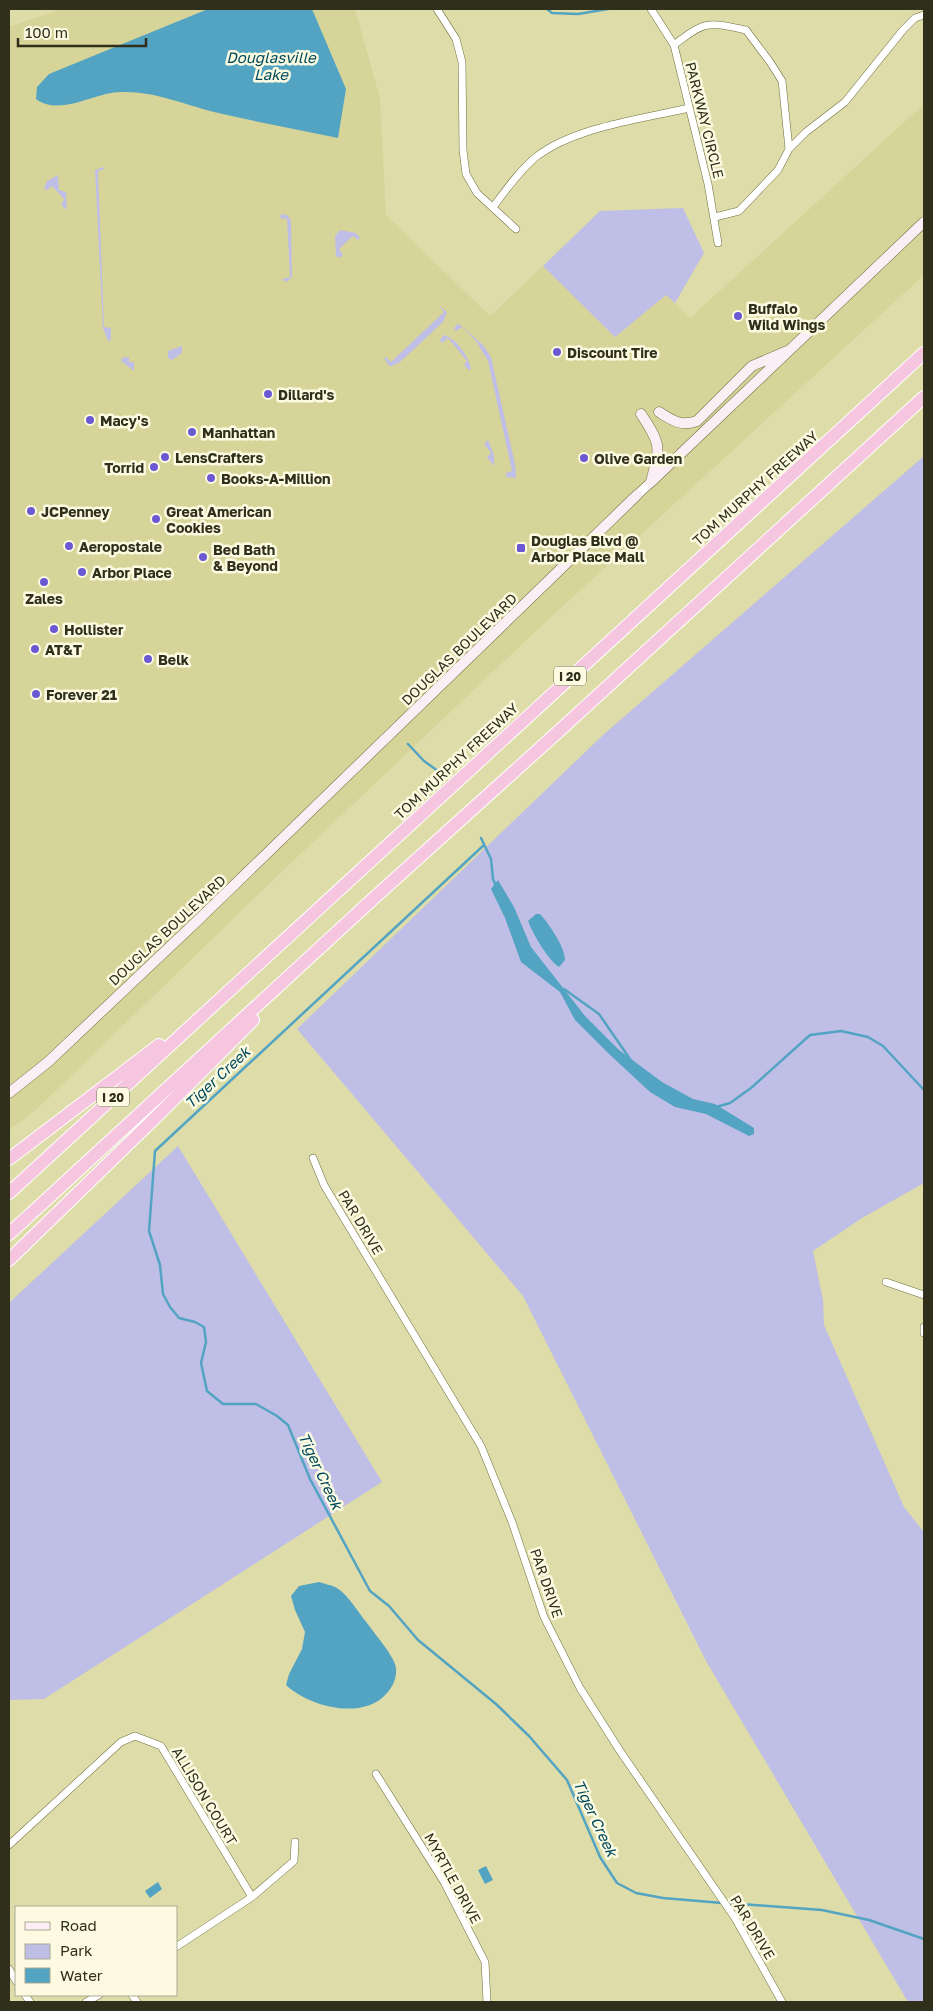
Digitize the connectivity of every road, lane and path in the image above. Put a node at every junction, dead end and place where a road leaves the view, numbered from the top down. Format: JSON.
{"nodes":[{"id":1,"x":436,"y":9,"type":"edge"},
{"id":2,"x":651,"y":9,"type":"edge"},
{"id":3,"x":924,"y":15,"type":"edge"},
{"id":4,"x":674,"y":45,"type":"junction"},
{"id":5,"x":689,"y":108,"type":"junction"},
{"id":6,"x":789,"y":149,"type":"junction"},
{"id":7,"x":493,"y":207,"type":"junction"},
{"id":8,"x":715,"y":217,"type":"junction"},
{"id":9,"x":924,"y":222,"type":"edge"},
{"id":10,"x":516,"y":229,"type":"dead end"},
{"id":11,"x":718,"y":243,"type":"dead end"},
{"id":12,"x":792,"y":348,"type":"junction"},
{"id":13,"x":924,"y":353,"type":"edge"},
{"id":14,"x":924,"y":397,"type":"edge"},
{"id":15,"x":659,"y":412,"type":"dead end"},
{"id":16,"x":641,"y":414,"type":"dead end"},
{"id":17,"x":650,"y":483,"type":"junction"},
{"id":18,"x":637,"y":495,"type":"joint"},
{"id":19,"x":374,"y":898,"type":"junction"},
{"id":20,"x":217,"y":1001,"type":"junction"},
{"id":21,"x":9,"y":1093,"type":"edge"},
{"id":22,"x":313,"y":1158,"type":"dead end"},
{"id":23,"x":9,"y":1159,"type":"edge"},
{"id":24,"x":9,"y":1193,"type":"edge"},
{"id":25,"x":9,"y":1234,"type":"edge"},
{"id":26,"x":9,"y":1260,"type":"edge"},
{"id":27,"x":886,"y":1282,"type":"dead end"},
{"id":28,"x":924,"y":1295,"type":"edge"},
{"id":29,"x":924,"y":1327,"type":"edge"},
{"id":30,"x":924,"y":1333,"type":"edge"},
{"id":31,"x":376,"y":1774,"type":"dead end"},
{"id":32,"x":295,"y":1842,"type":"dead end"},
{"id":33,"x":9,"y":1845,"type":"edge"},
{"id":34,"x":252,"y":1898,"type":"junction"},
{"id":35,"x":178,"y":1946,"type":"edge"},
{"id":36,"x":97,"y":1996,"type":"edge"},
{"id":37,"x":86,"y":2002,"type":"edge"},
{"id":38,"x":487,"y":2002,"type":"edge"},
{"id":39,"x":782,"y":2002,"type":"edge"}],
"edges":[{"from":1,"to":7,"type":"street"},
{"from":2,"to":4,"type":"street","name":"PARKWAY CIRCLE"},
{"from":3,"to":6,"type":"street"},
{"from":4,"to":5,"type":"street","name":"PARKWAY CIRCLE"},
{"from":4,"to":6,"type":"street"},
{"from":5,"to":7,"type":"street"},
{"from":5,"to":8,"type":"street","name":"PARKWAY CIRCLE"},
{"from":6,"to":8,"type":"street"},
{"from":7,"to":10,"type":"street"},
{"from":8,"to":11,"type":"street","name":"PARKWAY CIRCLE"},
{"from":9,"to":12,"type":"main road","name":"DOUGLAS BOULEVARD"},
{"from":12,"to":15,"type":"main road"},
{"from":12,"to":17,"type":"main road","name":"DOUGLAS BOULEVARD"},
{"from":13,"to":20,"type":"highway","name":"TOM MURPHY FREEWAY","number":"I 20"},
{"from":14,"to":19,"type":"highway","number":"I 20"},
{"from":16,"to":17,"type":"main road"},
{"from":17,"to":18,"type":"street","name":"DOUGLAS BOULEVARD"},
{"from":18,"to":21,"type":"main road","name":"DOUGLAS BOULEVARD"},
{"from":19,"to":25,"type":"highway","number":"I 20"},
{"from":19,"to":26,"type":"highway"},
{"from":20,"to":23,"type":"highway"},
{"from":20,"to":24,"type":"highway","name":"TOM MURPHY FREEWAY","number":"I 20"},
{"from":22,"to":39,"type":"street","name":"PAR DRIVE"},
{"from":27,"to":28,"type":"street"},
{"from":29,"to":30,"type":"street"},
{"from":31,"to":38,"type":"street","name":"MYRTLE DRIVE"},
{"from":32,"to":34,"type":"street"},
{"from":33,"to":34,"type":"street","name":"ALLISON COURT"},
{"from":34,"to":35,"type":"street"},
{"from":36,"to":37,"type":"street"}]}
